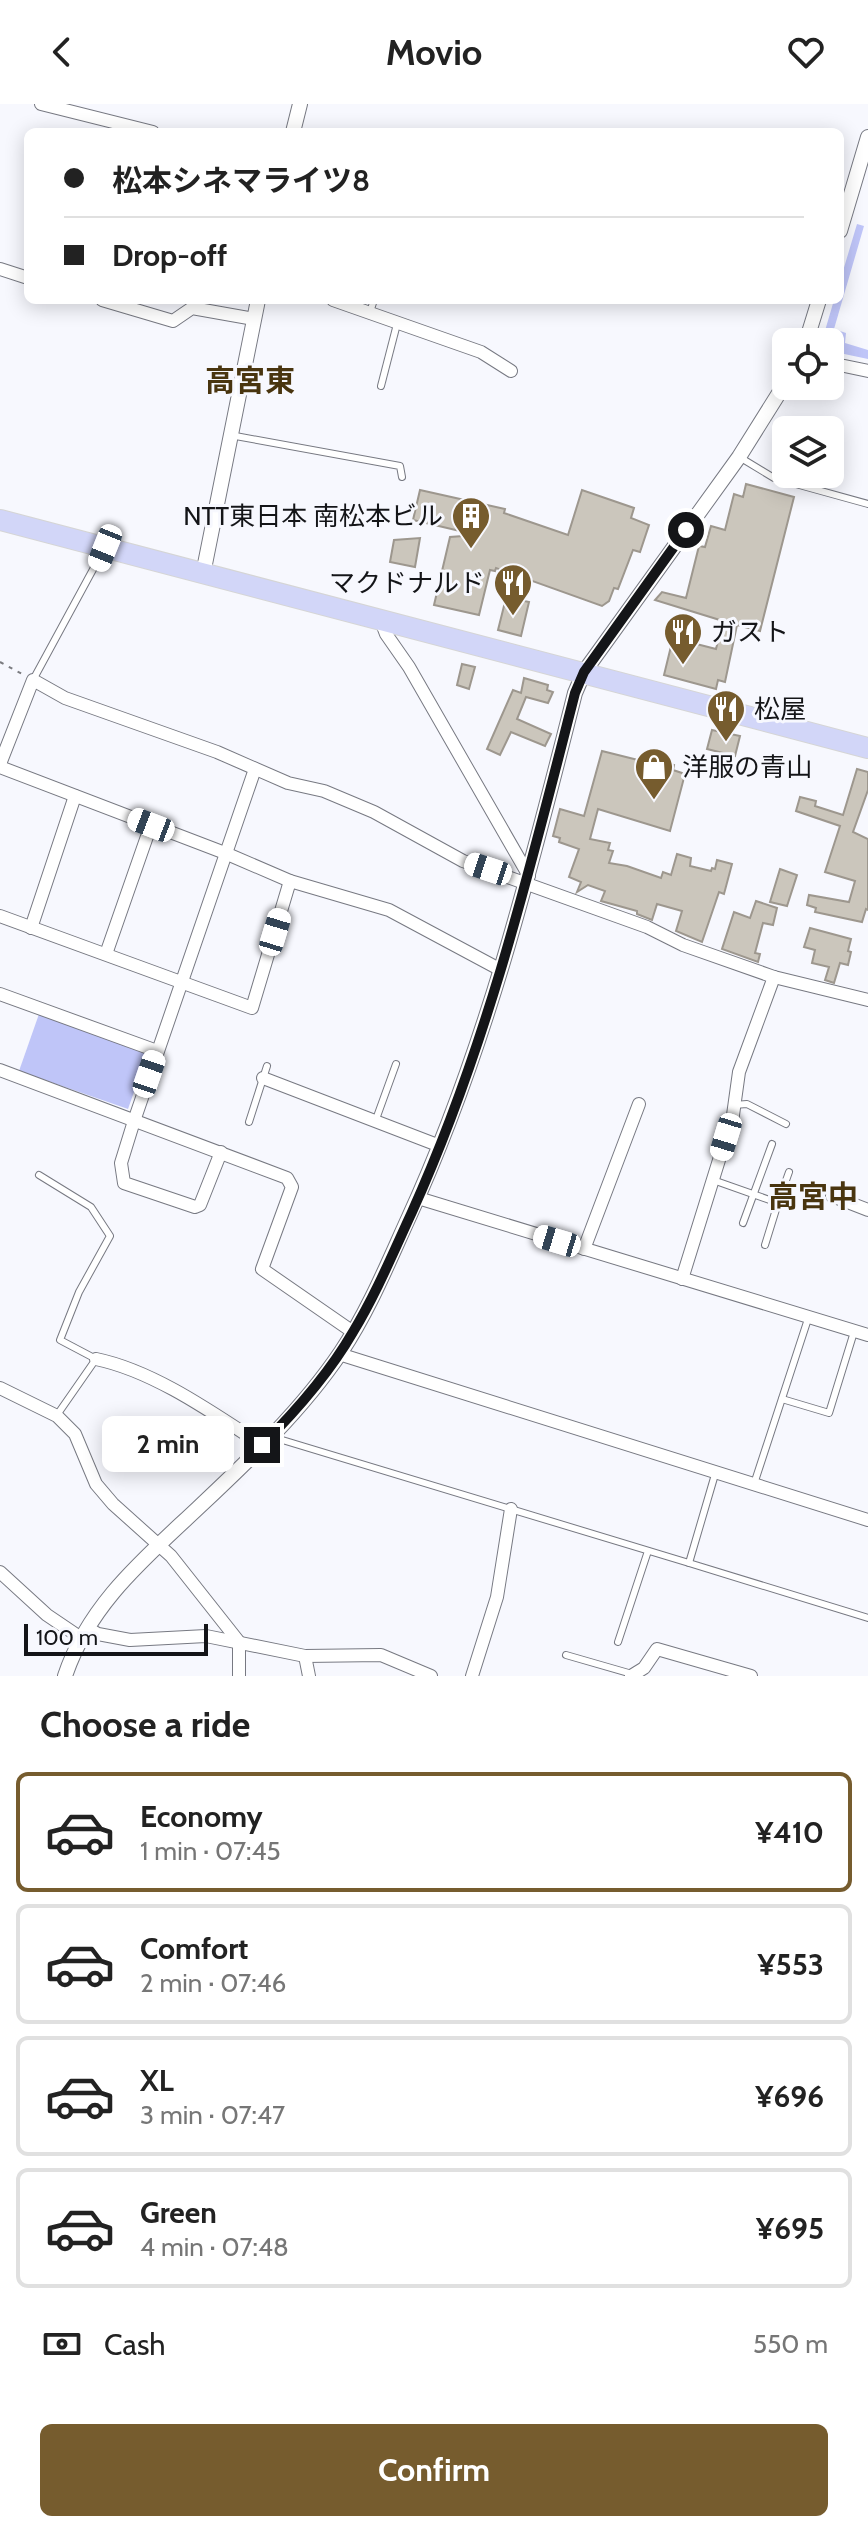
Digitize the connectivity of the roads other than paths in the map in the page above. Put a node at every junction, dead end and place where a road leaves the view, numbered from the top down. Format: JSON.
{"nodes":[{"id":1,"x":41,"y":104,"type":"edge"},
{"id":2,"x":300,"y":104,"type":"edge"},
{"id":3,"x":137,"y":128,"type":"edge"},
{"id":4,"x":294,"y":128,"type":"edge"},
{"id":5,"x":868,"y":137,"type":"edge"},
{"id":6,"x":844,"y":218,"type":"edge"},
{"id":7,"x":0,"y":269,"type":"edge"},
{"id":8,"x":24,"y":277,"type":"edge"},
{"id":9,"x":116,"y":304,"type":"edge"},
{"id":10,"x":257,"y":304,"type":"edge"},
{"id":11,"x":818,"y":304,"type":"edge"},
{"id":12,"x":372,"y":306,"type":"edge"},
{"id":13,"x":254,"y":319,"type":"junction"},
{"id":14,"x":397,"y":324,"type":"junction"},
{"id":15,"x":810,"y":328,"type":"edge"},
{"id":16,"x":844,"y":366,"type":"edge"},
{"id":17,"x":511,"y":371,"type":"dead end"},
{"id":18,"x":868,"y":371,"type":"edge"},
{"id":19,"x":381,"y":386,"type":"dead end"},
{"id":20,"x":775,"y":400,"type":"edge"},
{"id":21,"x":230,"y":435,"type":"junction"},
{"id":22,"x":739,"y":457,"type":"junction"},
{"id":23,"x":402,"y":477,"type":"dead end"},
{"id":24,"x":868,"y":504,"type":"edge"},
{"id":25,"x":0,"y":520,"type":"edge"},
{"id":26,"x":105,"y":548,"type":"junction"},
{"id":27,"x":203,"y":574,"type":"junction"},
{"id":28,"x":381,"y":621,"type":"junction"},
{"id":29,"x":584,"y":672,"type":"junction"},
{"id":30,"x":33,"y":680,"type":"junction"},
{"id":31,"x":868,"y":748,"type":"edge"},
{"id":32,"x":0,"y":765,"type":"edge"},
{"id":33,"x":255,"y":769,"type":"junction"},
{"id":34,"x":75,"y":796,"type":"junction"},
{"id":35,"x":151,"y":825,"type":"junction"},
{"id":36,"x":225,"y":853,"type":"junction"},
{"id":37,"x":528,"y":879,"type":"junction"},
{"id":38,"x":290,"y":881,"type":"junction"},
{"id":39,"x":0,"y":916,"type":"edge"},
{"id":40,"x":31,"y":928,"type":"junction"},
{"id":41,"x":106,"y":954,"type":"junction"},
{"id":42,"x":501,"y":970,"type":"junction"},
{"id":43,"x":774,"y":977,"type":"junction"},
{"id":44,"x":181,"y":981,"type":"junction"},
{"id":45,"x":0,"y":994,"type":"edge"},
{"id":46,"x":867,"y":995,"type":"edge"},
{"id":47,"x":157,"y":1051,"type":"junction"},
{"id":48,"x":396,"y":1064,"type":"dead end"},
{"id":49,"x":0,"y":1070,"type":"edge"},
{"id":50,"x":265,"y":1072,"type":"joint"},
{"id":51,"x":639,"y":1104,"type":"dead end"},
{"id":52,"x":734,"y":1105,"type":"junction"},
{"id":53,"x":134,"y":1121,"type":"junction"},
{"id":54,"x":249,"y":1122,"type":"dead end"},
{"id":55,"x":375,"y":1122,"type":"junction"},
{"id":56,"x":786,"y":1124,"type":"dead end"},
{"id":57,"x":772,"y":1144,"type":"dead end"},
{"id":58,"x":440,"y":1146,"type":"junction"},
{"id":59,"x":221,"y":1152,"type":"junction"},
{"id":60,"x":789,"y":1172,"type":"dead end"},
{"id":61,"x":39,"y":1175,"type":"dead end"},
{"id":62,"x":713,"y":1180,"type":"junction"},
{"id":63,"x":753,"y":1194,"type":"junction"},
{"id":64,"x":832,"y":1196,"type":"dead end"},
{"id":65,"x":418,"y":1198,"type":"junction"},
{"id":66,"x":778,"y":1203,"type":"junction"},
{"id":67,"x":868,"y":1210,"type":"edge"},
{"id":68,"x":743,"y":1223,"type":"dead end"},
{"id":69,"x":765,"y":1245,"type":"dead end"},
{"id":70,"x":584,"y":1249,"type":"junction"},
{"id":71,"x":682,"y":1279,"type":"junction"},
{"id":72,"x":808,"y":1319,"type":"junction"},
{"id":73,"x":353,"y":1332,"type":"junction"},
{"id":74,"x":854,"y":1332,"type":"junction"},
{"id":75,"x":868,"y":1335,"type":"edge"},
{"id":76,"x":339,"y":1354,"type":"junction"},
{"id":77,"x":96,"y":1359,"type":"junction"},
{"id":78,"x":0,"y":1388,"type":"edge"},
{"id":79,"x":782,"y":1399,"type":"junction"},
{"id":80,"x":57,"y":1416,"type":"junction"},
{"id":81,"x":279,"y":1439,"type":"dead end"},
{"id":82,"x":262,"y":1445,"type":"junction"},
{"id":83,"x":716,"y":1471,"type":"junction"},
{"id":84,"x":754,"y":1484,"type":"junction"},
{"id":85,"x":511,"y":1509,"type":"junction"},
{"id":86,"x":868,"y":1520,"type":"edge"},
{"id":87,"x":159,"y":1545,"type":"junction"},
{"id":88,"x":648,"y":1551,"type":"junction"},
{"id":89,"x":689,"y":1563,"type":"junction"},
{"id":90,"x":0,"y":1572,"type":"edge"},
{"id":91,"x":868,"y":1618,"type":"edge"},
{"id":92,"x":84,"y":1633,"type":"junction"},
{"id":93,"x":239,"y":1642,"type":"junction"},
{"id":94,"x":618,"y":1642,"type":"dead end"},
{"id":95,"x":566,"y":1655,"type":"dead end"},
{"id":96,"x":305,"y":1656,"type":"junction"},
{"id":97,"x":65,"y":1676,"type":"edge"},
{"id":98,"x":239,"y":1676,"type":"edge"},
{"id":99,"x":309,"y":1676,"type":"edge"},
{"id":100,"x":431,"y":1676,"type":"edge"},
{"id":101,"x":472,"y":1676,"type":"edge"},
{"id":102,"x":633,"y":1676,"type":"edge"},
{"id":103,"x":751,"y":1676,"type":"edge"}],
"edges":[{"from":1,"to":3,"type":"street"},
{"from":2,"to":4,"type":"street"},
{"from":5,"to":6,"type":"street"},
{"from":7,"to":8,"type":"street"},
{"from":9,"to":13,"type":"street"},
{"from":10,"to":13,"type":"street"},
{"from":11,"to":15,"type":"street"},
{"from":12,"to":14,"type":"street"},
{"from":13,"to":21,"type":"street"},
{"from":14,"to":17,"type":"street"},
{"from":14,"to":19,"type":"lane"},
{"from":16,"to":18,"type":"street"},
{"from":20,"to":22,"type":"street"},
{"from":21,"to":23,"type":"lane"},
{"from":21,"to":27,"type":"street"},
{"from":22,"to":24,"type":"lane"},
{"from":22,"to":29,"type":"street"},
{"from":25,"to":26,"type":"highway"},
{"from":26,"to":27,"type":"highway"},
{"from":26,"to":30,"type":"lane"},
{"from":27,"to":28,"type":"highway"},
{"from":28,"to":29,"type":"highway"},
{"from":28,"to":37,"type":"street"},
{"from":29,"to":31,"type":"highway"},
{"from":29,"to":37,"type":"street"},
{"from":30,"to":32,"type":"street"},
{"from":30,"to":33,"type":"street"},
{"from":32,"to":34,"type":"street"},
{"from":33,"to":36,"type":"street"},
{"from":33,"to":37,"type":"street"},
{"from":34,"to":35,"type":"street"},
{"from":34,"to":40,"type":"street"},
{"from":35,"to":36,"type":"street"},
{"from":35,"to":41,"type":"street"},
{"from":36,"to":38,"type":"street"},
{"from":36,"to":44,"type":"street"},
{"from":37,"to":42,"type":"street"},
{"from":37,"to":43,"type":"street"},
{"from":38,"to":42,"type":"street"},
{"from":38,"to":44,"type":"street"},
{"from":39,"to":40,"type":"street"},
{"from":40,"to":41,"type":"street"},
{"from":41,"to":44,"type":"street"},
{"from":42,"to":58,"type":"street"},
{"from":43,"to":46,"type":"street"},
{"from":43,"to":52,"type":"street"},
{"from":44,"to":47,"type":"street"},
{"from":45,"to":47,"type":"street"},
{"from":47,"to":53,"type":"street"},
{"from":48,"to":55,"type":"lane"},
{"from":49,"to":53,"type":"street"},
{"from":50,"to":54,"type":"lane"},
{"from":50,"to":55,"type":"street"},
{"from":51,"to":70,"type":"street"},
{"from":52,"to":56,"type":"lane"},
{"from":52,"to":62,"type":"street"},
{"from":53,"to":59,"type":"street"},
{"from":53,"to":59,"type":"street"},
{"from":55,"to":58,"type":"street"},
{"from":57,"to":63,"type":"lane"},
{"from":58,"to":65,"type":"street"},
{"from":59,"to":73,"type":"street"},
{"from":60,"to":66,"type":"lane"},
{"from":61,"to":77,"type":"lane"},
{"from":62,"to":63,"type":"lane"},
{"from":62,"to":71,"type":"street"},
{"from":63,"to":66,"type":"lane"},
{"from":63,"to":68,"type":"lane"},
{"from":64,"to":67,"type":"street"},
{"from":65,"to":70,"type":"street"},
{"from":65,"to":73,"type":"street"},
{"from":66,"to":69,"type":"lane"},
{"from":70,"to":71,"type":"street"},
{"from":71,"to":72,"type":"street"},
{"from":72,"to":74,"type":"street"},
{"from":72,"to":79,"type":"lane"},
{"from":73,"to":76,"type":"street"},
{"from":74,"to":75,"type":"street"},
{"from":74,"to":79,"type":"lane"},
{"from":76,"to":82,"type":"street"},
{"from":76,"to":83,"type":"street"},
{"from":77,"to":80,"type":"lane"},
{"from":77,"to":82,"type":"street"},
{"from":78,"to":80,"type":"street"},
{"from":79,"to":84,"type":"lane"},
{"from":80,"to":87,"type":"street"},
{"from":81,"to":85,"type":"lane"},
{"from":82,"to":87,"type":"street"},
{"from":83,"to":84,"type":"street"},
{"from":83,"to":89,"type":"lane"},
{"from":84,"to":86,"type":"street"},
{"from":85,"to":88,"type":"lane"},
{"from":85,"to":101,"type":"street"},
{"from":87,"to":92,"type":"street"},
{"from":87,"to":93,"type":"street"},
{"from":88,"to":89,"type":"lane"},
{"from":88,"to":94,"type":"lane"},
{"from":89,"to":91,"type":"lane"},
{"from":90,"to":92,"type":"street"},
{"from":92,"to":93,"type":"street"},
{"from":92,"to":97,"type":"street"},
{"from":93,"to":96,"type":"street"},
{"from":93,"to":98,"type":"street"},
{"from":95,"to":102,"type":"lane"},
{"from":96,"to":99,"type":"street"},
{"from":96,"to":100,"type":"street"},
{"from":102,"to":103,"type":"street"}]}
